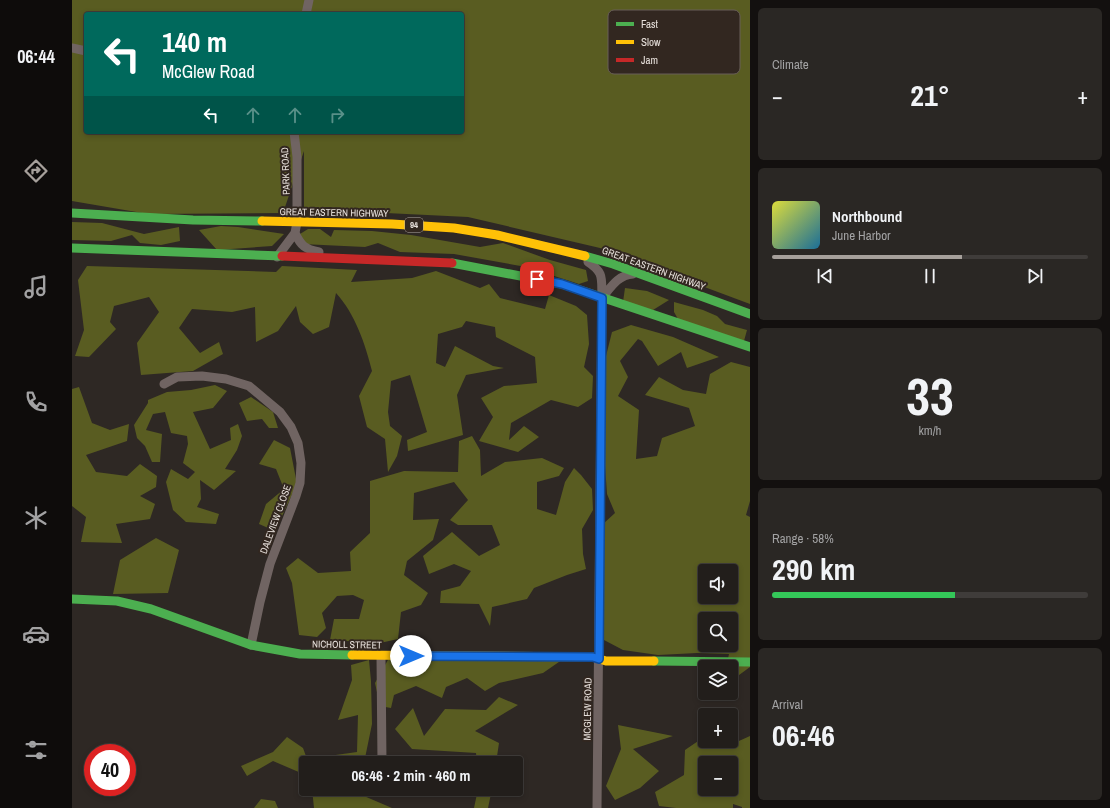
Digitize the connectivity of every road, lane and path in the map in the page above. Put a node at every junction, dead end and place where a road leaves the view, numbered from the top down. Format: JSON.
{"nodes":[{"id":1,"x":309,"y":0,"type":"edge"},
{"id":2,"x":306,"y":12,"type":"edge"},
{"id":3,"x":72,"y":48,"type":"edge"},
{"id":4,"x":84,"y":51,"type":"edge"},
{"id":5,"x":294,"y":134,"type":"edge"},
{"id":6,"x":72,"y":213,"type":"edge"},
{"id":7,"x":297,"y":222,"type":"junction"},
{"id":8,"x":295,"y":233,"type":"junction"},
{"id":9,"x":72,"y":248,"type":"edge"},
{"id":10,"x":559,"y":248,"type":"junction"},
{"id":11,"x":277,"y":257,"type":"junction"},
{"id":12,"x":336,"y":259,"type":"junction"},
{"id":13,"x":639,"y":274,"type":"junction"},
{"id":14,"x":602,"y":298,"type":"junction"},
{"id":15,"x":750,"y":314,"type":"edge"},
{"id":16,"x":750,"y":347,"type":"edge"},
{"id":17,"x":164,"y":384,"type":"dead end"},
{"id":18,"x":72,"y":599,"type":"edge"},
{"id":19,"x":251,"y":645,"type":"junction"},
{"id":20,"x":381,"y":656,"type":"junction"},
{"id":21,"x":599,"y":659,"type":"junction"},
{"id":22,"x":750,"y":662,"type":"edge"},
{"id":23,"x":382,"y":756,"type":"edge"},
{"id":24,"x":597,"y":808,"type":"edge"}],
"edges":[{"from":1,"to":2,"type":"street"},
{"from":3,"to":4,"type":"street"},
{"from":5,"to":7,"type":"street","name":"PARK ROAD"},
{"from":6,"to":7,"type":"main road","name":"GREAT EASTERN HIGHWAY","number":"94"},
{"from":7,"to":8,"type":"street","name":"PARK ROAD"},
{"from":7,"to":10,"type":"main road","name":"GREAT EASTERN HIGHWAY","number":"94"},
{"from":8,"to":11,"type":"street","name":"PARK ROAD"},
{"from":8,"to":12,"type":"street"},
{"from":9,"to":11,"type":"main road"},
{"from":10,"to":13,"type":"main road","name":"GREAT EASTERN HIGHWAY","number":"94"},
{"from":10,"to":14,"type":"street","name":"MCGLEW ROAD"},
{"from":11,"to":12,"type":"main road"},
{"from":12,"to":14,"type":"main road"},
{"from":13,"to":14,"type":"street"},
{"from":13,"to":15,"type":"main road","name":"GREAT EASTERN HIGHWAY","number":"94"},
{"from":14,"to":16,"type":"main road"},
{"from":14,"to":21,"type":"street","name":"MCGLEW ROAD"},
{"from":17,"to":19,"type":"street","name":"DALEVIEW CLOSE"},
{"from":18,"to":19,"type":"main road","name":"NICHOLL STREET"},
{"from":19,"to":20,"type":"main road","name":"NICHOLL STREET"},
{"from":20,"to":21,"type":"main road","name":"NICHOLL STREET"},
{"from":20,"to":23,"type":"street"},
{"from":21,"to":22,"type":"main road","name":"NICHOLL STREET"},
{"from":21,"to":24,"type":"street","name":"MCGLEW ROAD"}]}
